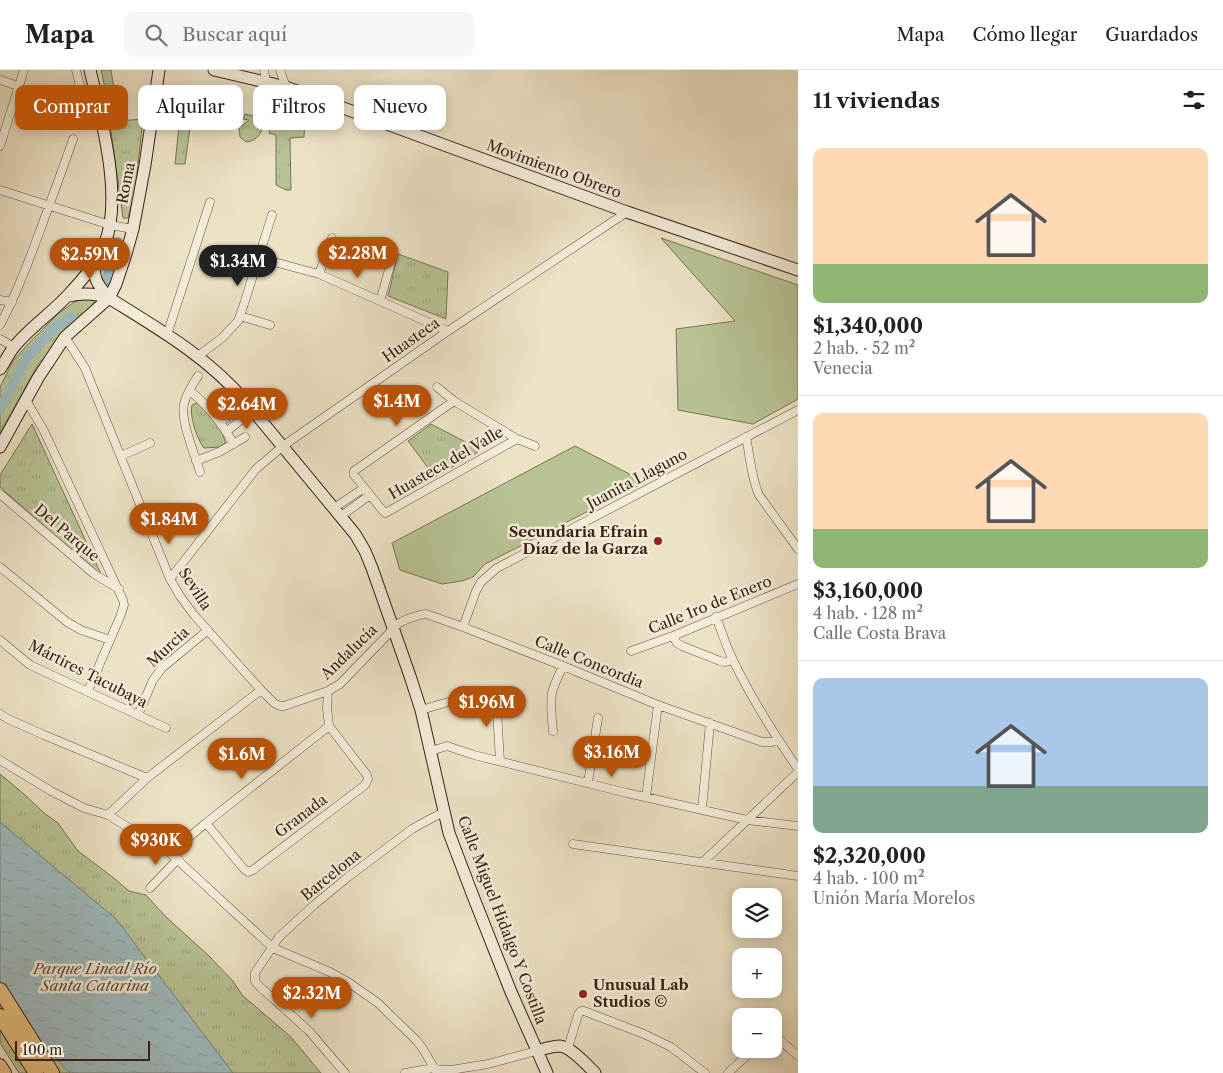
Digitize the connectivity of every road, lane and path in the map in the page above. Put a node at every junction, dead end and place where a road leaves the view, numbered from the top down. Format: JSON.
{"nodes":[{"id":1,"x":24,"y":70,"type":"edge"},
{"id":2,"x":76,"y":70,"type":"edge"},
{"id":3,"x":90,"y":70,"type":"edge"},
{"id":4,"x":159,"y":70,"type":"edge"},
{"id":5,"x":214,"y":70,"type":"edge"},
{"id":6,"x":280,"y":70,"type":"edge"},
{"id":7,"x":265,"y":76,"type":"edge"},
{"id":8,"x":0,"y":80,"type":"edge"},
{"id":9,"x":15,"y":85,"type":"edge"},
{"id":10,"x":18,"y":85,"type":"edge"},
{"id":11,"x":80,"y":85,"type":"edge"},
{"id":12,"x":94,"y":85,"type":"edge"},
{"id":13,"x":282,"y":85,"type":"edge"},
{"id":14,"x":285,"y":85,"type":"edge"},
{"id":15,"x":15,"y":96,"type":"edge"},
{"id":16,"x":344,"y":108,"type":"edge"},
{"id":17,"x":104,"y":130,"type":"edge"},
{"id":18,"x":73,"y":139,"type":"dead end"},
{"id":19,"x":0,"y":146,"type":"edge"},
{"id":20,"x":0,"y":190,"type":"edge"},
{"id":21,"x":210,"y":202,"type":"dead end"},
{"id":22,"x":50,"y":206,"type":"junction"},
{"id":23,"x":627,"y":212,"type":"junction"},
{"id":24,"x":272,"y":215,"type":"dead end"},
{"id":25,"x":110,"y":225,"type":"junction"},
{"id":26,"x":133,"y":229,"type":"junction"},
{"id":27,"x":332,"y":238,"type":"dead end"},
{"id":28,"x":259,"y":258,"type":"junction"},
{"id":29,"x":392,"y":259,"type":"dead end"},
{"id":30,"x":96,"y":261,"type":"junction"},
{"id":31,"x":798,"y":270,"type":"edge"},
{"id":32,"x":319,"y":274,"type":"junction"},
{"id":33,"x":68,"y":296,"type":"junction"},
{"id":34,"x":109,"y":298,"type":"junction"},
{"id":35,"x":0,"y":300,"type":"edge"},
{"id":36,"x":380,"y":301,"type":"junction"},
{"id":37,"x":12,"y":302,"type":"junction"},
{"id":38,"x":240,"y":316,"type":"junction"},
{"id":39,"x":0,"y":325,"type":"edge"},
{"id":40,"x":270,"y":325,"type":"dead end"},
{"id":41,"x":448,"y":331,"type":"junction"},
{"id":42,"x":167,"y":335,"type":"junction"},
{"id":43,"x":65,"y":337,"type":"junction"},
{"id":44,"x":0,"y":339,"type":"edge"},
{"id":45,"x":14,"y":347,"type":"junction"},
{"id":46,"x":198,"y":356,"type":"junction"},
{"id":47,"x":0,"y":369,"type":"edge"},
{"id":48,"x":198,"y":376,"type":"dead end"},
{"id":49,"x":437,"y":387,"type":"dead end"},
{"id":50,"x":190,"y":391,"type":"junction"},
{"id":51,"x":26,"y":400,"type":"junction"},
{"id":52,"x":245,"y":401,"type":"junction"},
{"id":53,"x":454,"y":401,"type":"junction"},
{"id":54,"x":253,"y":410,"type":"junction"},
{"id":55,"x":798,"y":410,"type":"edge"},
{"id":56,"x":220,"y":423,"type":"junction"},
{"id":57,"x":226,"y":432,"type":"junction"},
{"id":58,"x":245,"y":437,"type":"dead end"},
{"id":59,"x":746,"y":437,"type":"junction"},
{"id":60,"x":517,"y":439,"type":"junction"},
{"id":61,"x":150,"y":443,"type":"dead end"},
{"id":62,"x":234,"y":444,"type":"junction"},
{"id":63,"x":282,"y":446,"type":"junction"},
{"id":64,"x":534,"y":446,"type":"dead end"},
{"id":65,"x":0,"y":447,"type":"edge"},
{"id":66,"x":121,"y":456,"type":"junction"},
{"id":67,"x":196,"y":461,"type":"junction"},
{"id":68,"x":200,"y":472,"type":"dead end"},
{"id":69,"x":364,"y":488,"type":"junction"},
{"id":70,"x":0,"y":494,"type":"edge"},
{"id":71,"x":370,"y":495,"type":"junction"},
{"id":72,"x":338,"y":512,"type":"junction"},
{"id":73,"x":798,"y":549,"type":"edge"},
{"id":74,"x":0,"y":567,"type":"edge"},
{"id":75,"x":170,"y":579,"type":"junction"},
{"id":76,"x":798,"y":584,"type":"edge"},
{"id":77,"x":119,"y":589,"type":"junction"},
{"id":78,"x":716,"y":617,"type":"junction"},
{"id":79,"x":462,"y":627,"type":"junction"},
{"id":80,"x":393,"y":628,"type":"junction"},
{"id":81,"x":208,"y":630,"type":"junction"},
{"id":82,"x":673,"y":636,"type":"junction"},
{"id":83,"x":0,"y":640,"type":"edge"},
{"id":84,"x":110,"y":640,"type":"junction"},
{"id":85,"x":631,"y":651,"type":"dead end"},
{"id":86,"x":733,"y":660,"type":"junction"},
{"id":87,"x":563,"y":666,"type":"junction"},
{"id":88,"x":261,"y":690,"type":"junction"},
{"id":89,"x":88,"y":691,"type":"junction"},
{"id":90,"x":328,"y":691,"type":"junction"},
{"id":91,"x":496,"y":694,"type":"dead end"},
{"id":92,"x":455,"y":700,"type":"dead end"},
{"id":93,"x":658,"y":705,"type":"junction"},
{"id":94,"x":421,"y":710,"type":"junction"},
{"id":95,"x":0,"y":714,"type":"edge"},
{"id":96,"x":138,"y":715,"type":"junction"},
{"id":97,"x":598,"y":718,"type":"dead end"},
{"id":98,"x":710,"y":723,"type":"junction"},
{"id":99,"x":329,"y":726,"type":"junction"},
{"id":100,"x":166,"y":728,"type":"dead end"},
{"id":101,"x":553,"y":731,"type":"dead end"},
{"id":102,"x":778,"y":739,"type":"junction"},
{"id":103,"x":431,"y":751,"type":"junction"},
{"id":104,"x":0,"y":760,"type":"edge"},
{"id":105,"x":500,"y":761,"type":"junction"},
{"id":106,"x":798,"y":771,"type":"edge"},
{"id":107,"x":147,"y":778,"type":"junction"},
{"id":108,"x":588,"y":783,"type":"junction"},
{"id":109,"x":646,"y":797,"type":"junction"},
{"id":110,"x":702,"y":809,"type":"junction"},
{"id":111,"x":444,"y":812,"type":"junction"},
{"id":112,"x":108,"y":815,"type":"junction"},
{"id":113,"x":747,"y":820,"type":"junction"},
{"id":114,"x":206,"y":823,"type":"junction"},
{"id":115,"x":798,"y":826,"type":"edge"},
{"id":116,"x":573,"y":844,"type":"dead end"},
{"id":117,"x":170,"y":853,"type":"junction"},
{"id":118,"x":178,"y":859,"type":"junction"},
{"id":119,"x":703,"y":862,"type":"junction"},
{"id":120,"x":798,"y":876,"type":"edge"},
{"id":121,"x":150,"y":888,"type":"dead end"},
{"id":122,"x":273,"y":948,"type":"junction"},
{"id":123,"x":0,"y":990,"type":"edge"},
{"id":124,"x":0,"y":1016,"type":"edge"},
{"id":125,"x":782,"y":1042,"type":"edge"},
{"id":126,"x":568,"y":1048,"type":"junction"},
{"id":127,"x":536,"y":1051,"type":"junction"},
{"id":128,"x":798,"y":1056,"type":"edge"},
{"id":129,"x":744,"y":1058,"type":"edge"},
{"id":130,"x":0,"y":1065,"type":"edge"},
{"id":131,"x":435,"y":1070,"type":"edge"},
{"id":132,"x":5,"y":1073,"type":"edge"},
{"id":133,"x":36,"y":1073,"type":"edge"},
{"id":134,"x":52,"y":1073,"type":"edge"},
{"id":135,"x":345,"y":1073,"type":"edge"},
{"id":136,"x":405,"y":1073,"type":"edge"},
{"id":137,"x":547,"y":1073,"type":"edge"},
{"id":138,"x":595,"y":1073,"type":"edge"},
{"id":139,"x":705,"y":1073,"type":"edge"},
{"id":140,"x":728,"y":1073,"type":"edge"}],
"edges":[{"from":1,"to":10,"type":"street"},
{"from":2,"to":11,"type":"street"},
{"from":3,"to":12,"type":"street"},
{"from":4,"to":26,"type":"street","name":"Roma"},
{"from":5,"to":7,"type":"street","name":"Movimiento Obrero"},
{"from":6,"to":14,"type":"street"},
{"from":7,"to":13,"type":"street","name":"Movimiento Obrero"},
{"from":8,"to":9,"type":"street"},
{"from":15,"to":19,"type":"street"},
{"from":16,"to":23,"type":"street","name":"Movimiento Obrero"},
{"from":17,"to":25,"type":"street"},
{"from":18,"to":22,"type":"street"},
{"from":20,"to":22,"type":"street"},
{"from":21,"to":42,"type":"street"},
{"from":22,"to":25,"type":"street"},
{"from":22,"to":37,"type":"street"},
{"from":23,"to":31,"type":"street","name":"Movimiento Obrero"},
{"from":23,"to":41,"type":"street","name":"Huasteca"},
{"from":24,"to":28,"type":"street"},
{"from":25,"to":26,"type":"street"},
{"from":25,"to":30,"type":"street"},
{"from":26,"to":34,"type":"street","name":"Roma"},
{"from":27,"to":32,"type":"street"},
{"from":28,"to":32,"type":"street"},
{"from":28,"to":38,"type":"street"},
{"from":29,"to":36,"type":"street"},
{"from":30,"to":33,"type":"street"},
{"from":30,"to":34,"type":"street"},
{"from":32,"to":36,"type":"street"},
{"from":33,"to":34,"type":"street"},
{"from":33,"to":45,"type":"street"},
{"from":34,"to":42,"type":"street","name":"Calle Miguel Hidalgo Y Costilla"},
{"from":34,"to":43,"type":"street"},
{"from":35,"to":37,"type":"street"},
{"from":36,"to":41,"type":"street"},
{"from":37,"to":39,"type":"street"},
{"from":38,"to":40,"type":"street"},
{"from":38,"to":46,"type":"street"},
{"from":41,"to":63,"type":"street","name":"Huasteca"},
{"from":42,"to":46,"type":"street","name":"Calle Miguel Hidalgo Y Costilla"},
{"from":43,"to":51,"type":"street"},
{"from":43,"to":66,"type":"street","name":"Sevilla"},
{"from":44,"to":45,"type":"street"},
{"from":45,"to":47,"type":"street"},
{"from":46,"to":52,"type":"street","name":"Calle Miguel Hidalgo Y Costilla"},
{"from":48,"to":50,"type":"street"},
{"from":49,"to":53,"type":"street","name":"Huasteca del Valle"},
{"from":50,"to":56,"type":"street"},
{"from":50,"to":67,"type":"street"},
{"from":51,"to":65,"type":"street"},
{"from":51,"to":77,"type":"street"},
{"from":52,"to":54,"type":"street","name":"Calle Miguel Hidalgo Y Costilla"},
{"from":52,"to":56,"type":"street"},
{"from":53,"to":60,"type":"street","name":"Huasteca del Valle"},
{"from":53,"to":69,"type":"street","name":"Huasteca del Valle"},
{"from":54,"to":57,"type":"street"},
{"from":54,"to":63,"type":"street","name":"Calle Miguel Hidalgo Y Costilla"},
{"from":55,"to":59,"type":"street","name":"Juanita Llaguno"},
{"from":56,"to":57,"type":"street"},
{"from":57,"to":62,"type":"street"},
{"from":58,"to":62,"type":"street"},
{"from":59,"to":73,"type":"street"},
{"from":59,"to":79,"type":"street","name":"Juanita Llaguno"},
{"from":60,"to":64,"type":"street","name":"Huasteca del Valle"},
{"from":60,"to":71,"type":"street","name":"Huasteca del Valle"},
{"from":61,"to":66,"type":"street"},
{"from":62,"to":67,"type":"street"},
{"from":63,"to":72,"type":"street","name":"Calle Miguel Hidalgo Y Costilla"},
{"from":63,"to":75,"type":"street","name":"Huasteca"},
{"from":66,"to":75,"type":"street","name":"Sevilla"},
{"from":67,"to":68,"type":"street"},
{"from":69,"to":71,"type":"street","name":"Huasteca del Valle"},
{"from":69,"to":72,"type":"street"},
{"from":70,"to":77,"type":"street","name":"Del Parque"},
{"from":71,"to":72,"type":"street"},
{"from":72,"to":80,"type":"street","name":"Calle Miguel Hidalgo Y Costilla"},
{"from":74,"to":84,"type":"street"},
{"from":75,"to":81,"type":"street","name":"Sevilla"},
{"from":76,"to":78,"type":"street","name":"Calle 1ro de Enero"},
{"from":77,"to":84,"type":"street"},
{"from":78,"to":82,"type":"street","name":"Calle 1ro de Enero"},
{"from":78,"to":86,"type":"street"},
{"from":79,"to":80,"type":"street","name":"Calle Concordia"},
{"from":79,"to":87,"type":"street","name":"Calle Concordia"},
{"from":80,"to":90,"type":"street","name":"Andalucía"},
{"from":80,"to":94,"type":"street","name":"Calle Miguel Hidalgo Y Costilla"},
{"from":81,"to":88,"type":"street","name":"Sevilla"},
{"from":81,"to":96,"type":"street","name":"Murcia"},
{"from":82,"to":85,"type":"street","name":"Calle 1ro de Enero"},
{"from":82,"to":86,"type":"street"},
{"from":83,"to":89,"type":"street","name":"Mártires Tacubaya"},
{"from":84,"to":89,"type":"street"},
{"from":86,"to":102,"type":"street"},
{"from":87,"to":93,"type":"street","name":"Calle Concordia"},
{"from":87,"to":101,"type":"street"},
{"from":88,"to":90,"type":"street","name":"Sevilla"},
{"from":88,"to":107,"type":"street"},
{"from":89,"to":96,"type":"street","name":"Mártires Tacubaya"},
{"from":90,"to":99,"type":"street","name":"Andalucía"},
{"from":91,"to":105,"type":"street"},
{"from":92,"to":94,"type":"street"},
{"from":93,"to":98,"type":"street","name":"Calle Concordia"},
{"from":93,"to":109,"type":"street"},
{"from":94,"to":103,"type":"street","name":"Calle Miguel Hidalgo Y Costilla"},
{"from":95,"to":107,"type":"street"},
{"from":96,"to":100,"type":"street","name":"Mártires Tacubaya"},
{"from":97,"to":108,"type":"street"},
{"from":98,"to":102,"type":"street","name":"Calle Concordia"},
{"from":98,"to":110,"type":"street"},
{"from":99,"to":114,"type":"street"},
{"from":99,"to":114,"type":"street","name":"Granada"},
{"from":102,"to":106,"type":"street"},
{"from":103,"to":105,"type":"street"},
{"from":103,"to":111,"type":"street","name":"Calle Miguel Hidalgo Y Costilla"},
{"from":104,"to":112,"type":"street"},
{"from":105,"to":108,"type":"street"},
{"from":106,"to":113,"type":"street"},
{"from":107,"to":112,"type":"street"},
{"from":108,"to":109,"type":"street"},
{"from":109,"to":110,"type":"street"},
{"from":110,"to":113,"type":"street"},
{"from":111,"to":122,"type":"street","name":"Barcelona"},
{"from":111,"to":127,"type":"street","name":"Calle Miguel Hidalgo Y Costilla"},
{"from":112,"to":117,"type":"street"},
{"from":113,"to":115,"type":"street"},
{"from":113,"to":119,"type":"street"},
{"from":114,"to":117,"type":"street"},
{"from":116,"to":119,"type":"street"},
{"from":117,"to":118,"type":"street"},
{"from":118,"to":121,"type":"street"},
{"from":118,"to":122,"type":"street"},
{"from":119,"to":120,"type":"street"},
{"from":122,"to":131,"type":"street"},
{"from":122,"to":135,"type":"street","name":"Barcelona"},
{"from":123,"to":134,"type":"highway"},
{"from":124,"to":133,"type":"highway"},
{"from":125,"to":128,"type":"street"},
{"from":126,"to":127,"type":"street"},
{"from":126,"to":138,"type":"street"},
{"from":126,"to":139,"type":"street"},
{"from":127,"to":131,"type":"street"},
{"from":127,"to":137,"type":"street","name":"Calle Miguel Hidalgo Y Costilla"},
{"from":129,"to":140,"type":"street"},
{"from":130,"to":132,"type":"main road"},
{"from":131,"to":136,"type":"street"}]}
